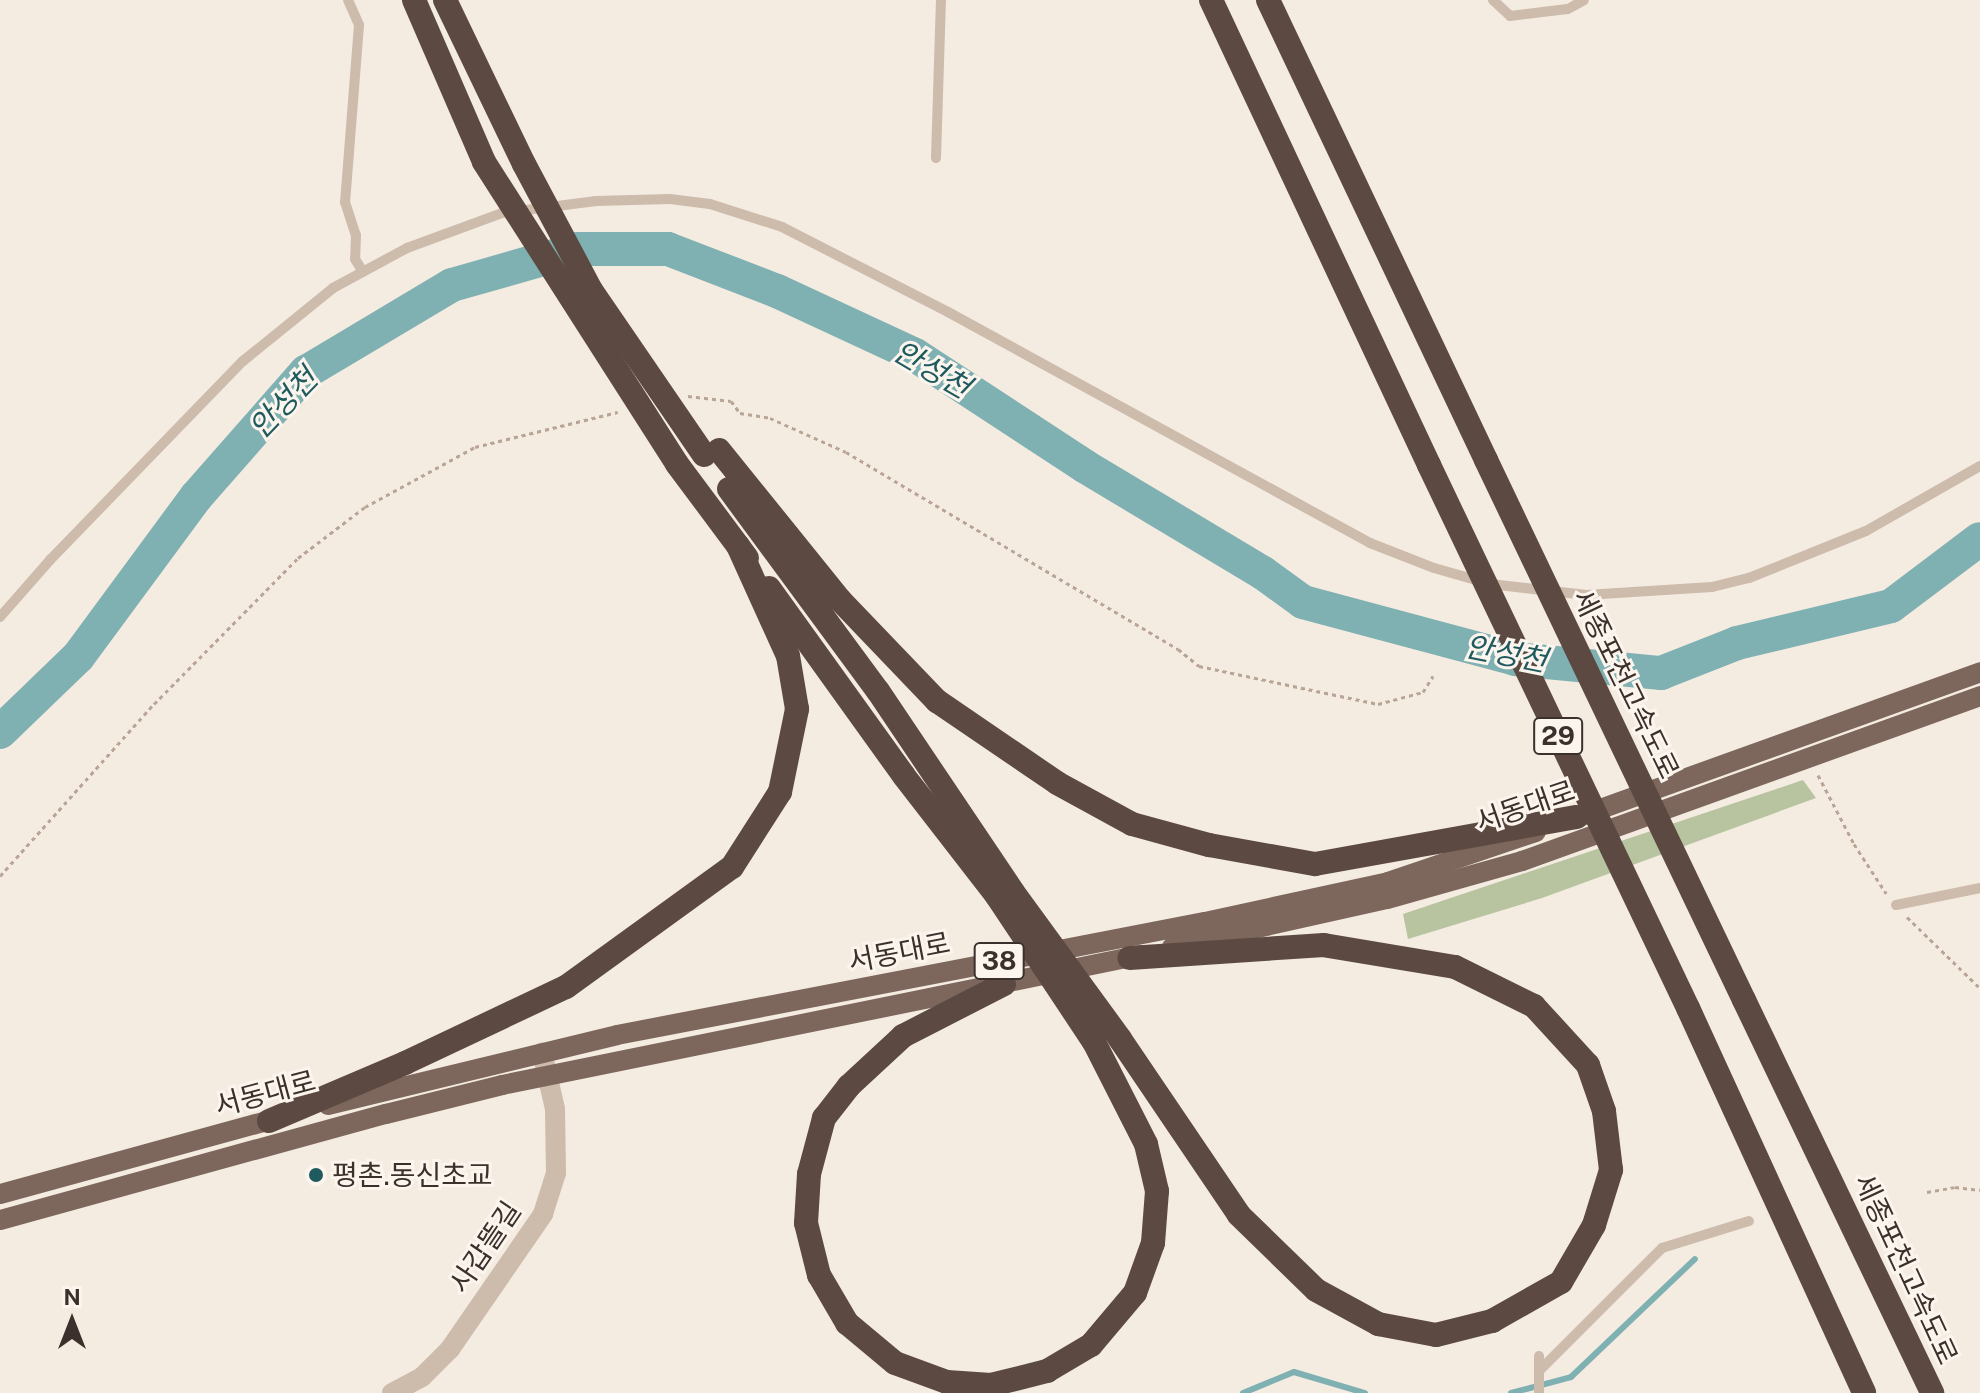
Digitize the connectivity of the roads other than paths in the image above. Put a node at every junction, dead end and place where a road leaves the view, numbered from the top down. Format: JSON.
{"nodes":[{"id":1,"x":348,"y":0,"type":"edge"},
{"id":2,"x":414,"y":0,"type":"edge"},
{"id":3,"x":445,"y":0,"type":"edge"},
{"id":4,"x":941,"y":0,"type":"edge"},
{"id":5,"x":1211,"y":0,"type":"edge"},
{"id":6,"x":1268,"y":0,"type":"edge"},
{"id":7,"x":1493,"y":0,"type":"edge"},
{"id":8,"x":1584,"y":0,"type":"edge"},
{"id":9,"x":936,"y":158,"type":"dead end"},
{"id":10,"x":362,"y":270,"type":"junction"},
{"id":11,"x":711,"y":452,"type":"junction"},
{"id":12,"x":1980,"y":466,"type":"edge"},
{"id":13,"x":738,"y":546,"type":"junction"},
{"id":14,"x":0,"y":617,"type":"edge"},
{"id":15,"x":1980,"y":672,"type":"edge"},
{"id":16,"x":1980,"y":696,"type":"edge"},
{"id":17,"x":1577,"y":817,"type":"junction"},
{"id":18,"x":1980,"y":888,"type":"edge"},
{"id":19,"x":1005,"y":894,"type":"junction"},
{"id":20,"x":1896,"y":905,"type":"road end"},
{"id":21,"x":1129,"y":958,"type":"junction"},
{"id":22,"x":1004,"y":984,"type":"junction"},
{"id":23,"x":542,"y":1052,"type":"junction"},
{"id":24,"x":549,"y":1076,"type":"junction"},
{"id":25,"x":269,"y":1121,"type":"junction"},
{"id":26,"x":0,"y":1194,"type":"edge"},
{"id":27,"x":0,"y":1220,"type":"edge"},
{"id":28,"x":1749,"y":1221,"type":"dead end"},
{"id":29,"x":1539,"y":1356,"type":"dead end"},
{"id":30,"x":1540,"y":1373,"type":"junction"},
{"id":31,"x":392,"y":1393,"type":"edge"},
{"id":32,"x":1539,"y":1393,"type":"edge"},
{"id":33,"x":1864,"y":1393,"type":"edge"},
{"id":34,"x":1932,"y":1393,"type":"edge"}],
"edges":[{"from":1,"to":10,"type":"lane"},
{"from":2,"to":13,"type":"highway","bridge":true},
{"from":3,"to":11,"type":"highway","bridge":true},
{"from":4,"to":9,"type":"lane"},
{"from":5,"to":33,"type":"highway","number":"29","bridge":true},
{"from":6,"to":34,"type":"highway","name":"세종포천고속도로","number":"29","bridge":true},
{"from":7,"to":8,"type":"lane"},
{"from":10,"to":12,"type":"lane"},
{"from":10,"to":14,"type":"lane"},
{"from":11,"to":17,"type":"highway"},
{"from":11,"to":19,"type":"highway"},
{"from":13,"to":19,"type":"highway"},
{"from":13,"to":25,"type":"highway"},
{"from":15,"to":17,"type":"main road","name":"서동대로","number":"38"},
{"from":16,"to":21,"type":"main road","name":"서동대로","number":"38"},
{"from":17,"to":23,"type":"main road","name":"서동대로","number":"38"},
{"from":18,"to":20,"type":"lane"},
{"from":19,"to":21,"type":"highway","bridge":true},
{"from":19,"to":22,"type":"highway","bridge":true},
{"from":21,"to":22,"type":"main road","name":"서동대로","number":"38"},
{"from":22,"to":24,"type":"main road","name":"서동대로","number":"38"},
{"from":23,"to":24,"type":"street","name":"사갑뜰길"},
{"from":23,"to":25,"type":"main road","name":"서동대로","number":"38"},
{"from":24,"to":27,"type":"main road","name":"서동대로","number":"38"},
{"from":24,"to":31,"type":"street","name":"사갑뜰길"},
{"from":25,"to":26,"type":"main road","name":"서동대로","number":"38"},
{"from":28,"to":30,"type":"lane"},
{"from":29,"to":30,"type":"lane"},
{"from":30,"to":32,"type":"lane"}]}
